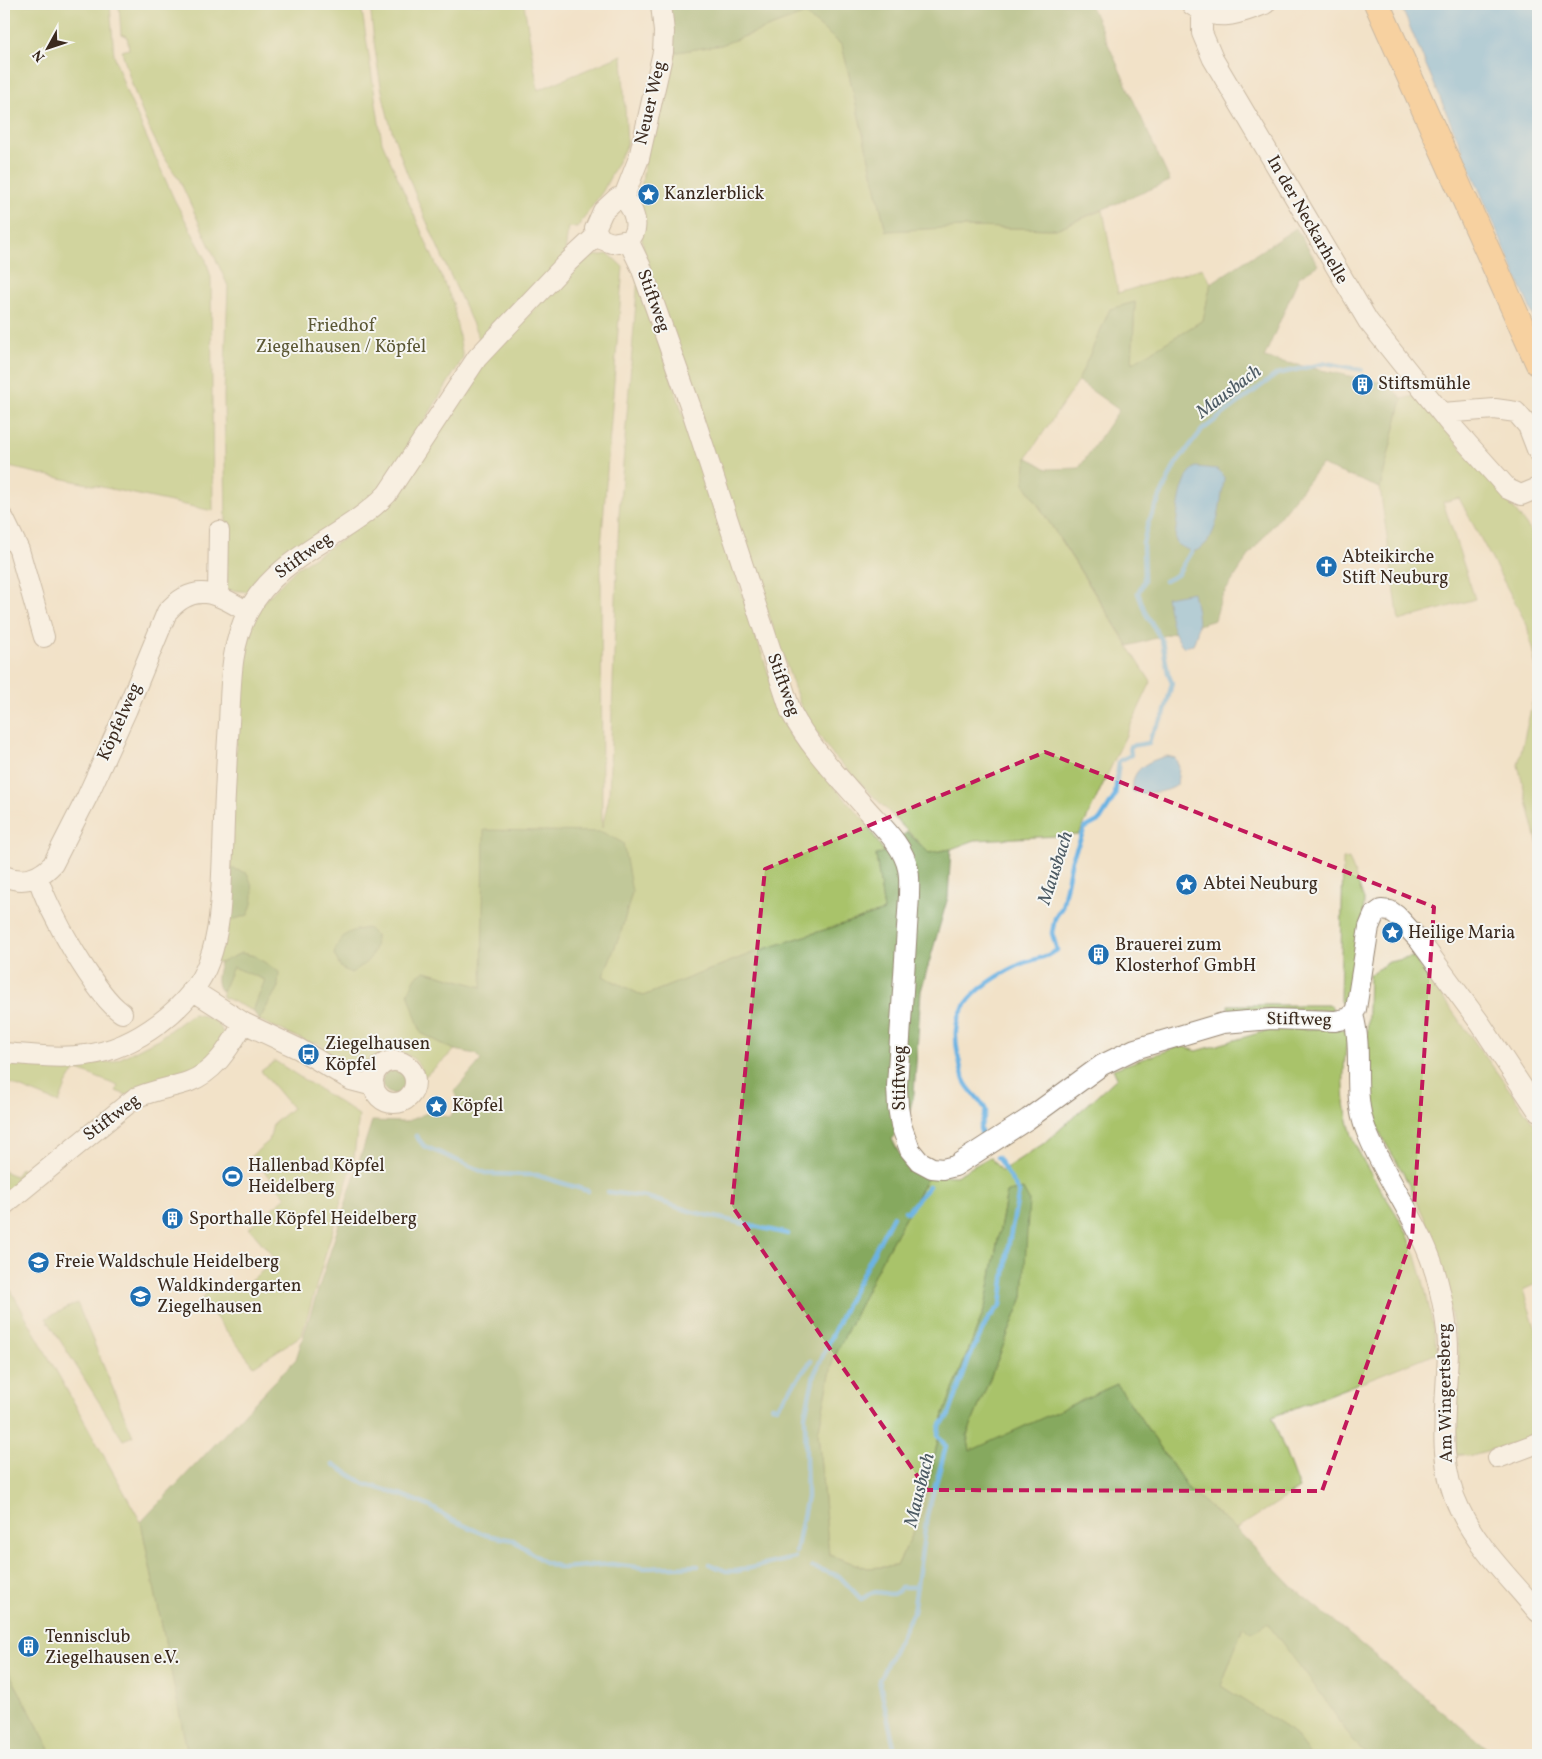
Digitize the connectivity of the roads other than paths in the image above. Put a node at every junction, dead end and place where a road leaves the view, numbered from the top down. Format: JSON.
{"nodes":[{"id":1,"x":660,"y":4,"type":"edge"},
{"id":2,"x":1265,"y":4,"type":"edge"},
{"id":3,"x":1377,"y":4,"type":"edge"},
{"id":4,"x":1196,"y":8,"type":"edge"},
{"id":5,"x":623,"y":199,"type":"junction"},
{"id":6,"x":597,"y":235,"type":"junction"},
{"id":7,"x":628,"y":240,"type":"junction"},
{"id":8,"x":1538,"y":363,"type":"edge"},
{"id":9,"x":1442,"y":413,"type":"junction"},
{"id":10,"x":1538,"y":452,"type":"edge"},
{"id":11,"x":1538,"y":488,"type":"edge"},
{"id":12,"x":4,"y":519,"type":"edge"},
{"id":13,"x":220,"y":531,"type":"dead end"},
{"id":14,"x":218,"y":595,"type":"junction"},
{"id":15,"x":248,"y":612,"type":"junction"},
{"id":16,"x":44,"y":637,"type":"dead end"},
{"id":17,"x":4,"y":876,"type":"edge"},
{"id":18,"x":38,"y":877,"type":"junction"},
{"id":19,"x":192,"y":990,"type":"junction"},
{"id":20,"x":122,"y":1013,"type":"dead end"},
{"id":21,"x":1354,"y":1015,"type":"junction"},
{"id":22,"x":244,"y":1022,"type":"junction"},
{"id":23,"x":4,"y":1053,"type":"edge"},
{"id":24,"x":374,"y":1086,"type":"dead end"},
{"id":25,"x":1538,"y":1111,"type":"edge"},
{"id":26,"x":4,"y":1205,"type":"edge"},
{"id":27,"x":1538,"y":1443,"type":"edge"},
{"id":28,"x":1498,"y":1458,"type":"dead end"},
{"id":29,"x":1538,"y":1612,"type":"edge"}],
"edges":[{"from":1,"to":5,"type":"street","name":"Neuer Weg"},
{"from":2,"to":4,"type":"street","name":"In der Neckarhelle"},
{"from":3,"to":8,"type":"main road"},
{"from":4,"to":9,"type":"street","name":"In der Neckarhelle"},
{"from":5,"to":6,"type":"street"},
{"from":5,"to":7,"type":"street"},
{"from":6,"to":7,"type":"street"},
{"from":6,"to":15,"type":"street","name":"Stiftweg"},
{"from":7,"to":21,"type":"street","name":"Stiftweg"},
{"from":9,"to":10,"type":"street"},
{"from":9,"to":11,"type":"street","name":"In der Neckarhelle"},
{"from":12,"to":16,"type":"street"},
{"from":13,"to":14,"type":"street"},
{"from":14,"to":15,"type":"street","name":"Köpfelweg"},
{"from":14,"to":18,"type":"street","name":"Köpfelweg"},
{"from":15,"to":19,"type":"street","name":"Stiftweg"},
{"from":17,"to":18,"type":"street"},
{"from":18,"to":20,"type":"street"},
{"from":19,"to":22,"type":"street"},
{"from":19,"to":23,"type":"street","name":"Stiftweg"},
{"from":21,"to":25,"type":"street","name":"Stiftweg"},
{"from":21,"to":29,"type":"street","name":"Am Wingertsberg"},
{"from":22,"to":24,"type":"street"},
{"from":22,"to":26,"type":"street","name":"Stiftweg"},
{"from":27,"to":28,"type":"street"}]}
